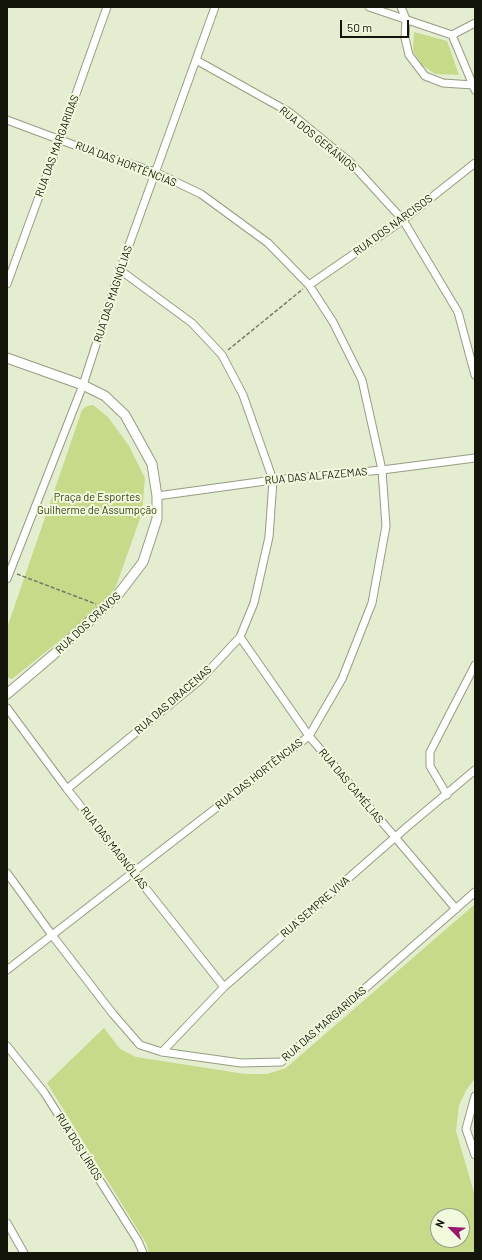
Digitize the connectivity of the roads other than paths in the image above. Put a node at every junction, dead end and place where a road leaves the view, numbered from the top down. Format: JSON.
{"nodes":[{"id":1,"x":107,"y":7,"type":"edge"},
{"id":2,"x":215,"y":7,"type":"edge"},
{"id":3,"x":369,"y":7,"type":"edge"},
{"id":4,"x":401,"y":7,"type":"edge"},
{"id":5,"x":406,"y":19,"type":"junction"},
{"id":6,"x":475,"y":23,"type":"edge"},
{"id":7,"x":452,"y":35,"type":"junction"},
{"id":8,"x":196,"y":60,"type":"junction"},
{"id":9,"x":474,"y":88,"type":"edge"},
{"id":10,"x":7,"y":120,"type":"edge"},
{"id":11,"x":60,"y":139,"type":"junction"},
{"id":12,"x":475,"y":163,"type":"edge"},
{"id":13,"x":155,"y":172,"type":"junction"},
{"id":14,"x":403,"y":220,"type":"junction"},
{"id":15,"x":120,"y":270,"type":"junction"},
{"id":16,"x":7,"y":284,"type":"edge"},
{"id":17,"x":309,"y":285,"type":"junction"},
{"id":18,"x":7,"y":358,"type":"edge"},
{"id":19,"x":475,"y":375,"type":"edge"},
{"id":20,"x":83,"y":385,"type":"junction"},
{"id":21,"x":475,"y":458,"type":"edge"},
{"id":22,"x":382,"y":470,"type":"junction"},
{"id":23,"x":273,"y":480,"type":"junction"},
{"id":24,"x":157,"y":496,"type":"junction"},
{"id":25,"x":7,"y":579,"type":"edge"},
{"id":26,"x":240,"y":637,"type":"junction"},
{"id":27,"x":475,"y":666,"type":"edge"},
{"id":28,"x":7,"y":694,"type":"edge"},
{"id":29,"x":7,"y":708,"type":"edge"},
{"id":30,"x":309,"y":736,"type":"junction"},
{"id":31,"x":475,"y":770,"type":"edge"},
{"id":32,"x":67,"y":789,"type":"junction"},
{"id":33,"x":446,"y":795,"type":"junction"},
{"id":34,"x":395,"y":838,"type":"junction"},
{"id":35,"x":132,"y":873,"type":"junction"},
{"id":36,"x":7,"y":874,"type":"edge"},
{"id":37,"x":475,"y":892,"type":"edge"},
{"id":38,"x":456,"y":909,"type":"junction"},
{"id":39,"x":52,"y":935,"type":"junction"},
{"id":40,"x":7,"y":970,"type":"edge"},
{"id":41,"x":224,"y":987,"type":"junction"},
{"id":42,"x":7,"y":1046,"type":"edge"},
{"id":43,"x":162,"y":1052,"type":"junction"},
{"id":44,"x":475,"y":1096,"type":"edge"},
{"id":45,"x":475,"y":1155,"type":"edge"},
{"id":46,"x":7,"y":1222,"type":"edge"},
{"id":47,"x":24,"y":1253,"type":"edge"},
{"id":48,"x":143,"y":1253,"type":"edge"}],
"edges":[{"from":1,"to":11,"type":"street","name":"RUA DAS MARGARIDAS"},
{"from":2,"to":8,"type":"street","name":"RUA DAS MAGNÓLIAS"},
{"from":3,"to":5,"type":"street"},
{"from":4,"to":5,"type":"street"},
{"from":5,"to":7,"type":"street"},
{"from":5,"to":9,"type":"street"},
{"from":6,"to":7,"type":"street"},
{"from":7,"to":9,"type":"street"},
{"from":8,"to":13,"type":"street","name":"RUA DAS MAGNÓLIAS"},
{"from":8,"to":14,"type":"street","name":"RUA DOS GERÂNIOS"},
{"from":10,"to":11,"type":"street","name":"RUA DAS HORTÊNCIAS"},
{"from":11,"to":13,"type":"street","name":"RUA DAS HORTÊNCIAS"},
{"from":11,"to":16,"type":"street","name":"RUA DAS MARGARIDAS"},
{"from":12,"to":14,"type":"street","name":"RUA DOS NARCISOS"},
{"from":13,"to":15,"type":"street","name":"RUA DAS MAGNÓLIAS"},
{"from":13,"to":17,"type":"street","name":"RUA DAS HORTÊNCIAS"},
{"from":14,"to":17,"type":"street","name":"RUA DOS NARCISOS"},
{"from":14,"to":19,"type":"street","name":"RUA DOS GERÂNIOS"},
{"from":15,"to":20,"type":"street","name":"RUA DAS MAGNÓLIAS"},
{"from":15,"to":23,"type":"street","name":"RUA DAS DRACENAS"},
{"from":17,"to":22,"type":"street","name":"RUA DAS HORTÊNCIAS"},
{"from":18,"to":20,"type":"street","name":"RUA DOS CRAVOS"},
{"from":20,"to":24,"type":"street","name":"RUA DOS CRAVOS"},
{"from":20,"to":25,"type":"street","name":"RUA DAS MAGNÓLIAS"},
{"from":21,"to":22,"type":"street","name":"RUA DAS ALFAZEMAS"},
{"from":22,"to":23,"type":"street","name":"RUA DAS ALFAZEMAS"},
{"from":22,"to":30,"type":"street","name":"RUA DAS HORTÊNCIAS"},
{"from":23,"to":24,"type":"street","name":"RUA DAS ALFAZEMAS"},
{"from":23,"to":26,"type":"street","name":"RUA DAS DRACENAS"},
{"from":24,"to":28,"type":"street","name":"RUA DOS CRAVOS"},
{"from":26,"to":30,"type":"street","name":"RUA DAS CAMÉLIAS"},
{"from":26,"to":32,"type":"street","name":"RUA DAS DRACENAS"},
{"from":27,"to":33,"type":"street"},
{"from":29,"to":32,"type":"street","name":"RUA DAS MAGNÓLIAS"},
{"from":30,"to":34,"type":"street","name":"RUA DAS CAMÉLIAS"},
{"from":30,"to":35,"type":"street","name":"RUA DAS HORTÊNCIAS"},
{"from":31,"to":33,"type":"street","name":"RUA SEMPRE VIVA"},
{"from":32,"to":35,"type":"street","name":"RUA DAS MAGNÓLIAS"},
{"from":33,"to":34,"type":"street","name":"RUA SEMPRE VIVA"},
{"from":34,"to":38,"type":"street","name":"RUA DAS CAMÉLIAS"},
{"from":34,"to":41,"type":"street","name":"RUA SEMPRE VIVA"},
{"from":35,"to":39,"type":"street","name":"RUA DAS HORTÊNCIAS"},
{"from":35,"to":41,"type":"street","name":"RUA DAS MAGNÓLIAS"},
{"from":36,"to":39,"type":"street","name":"RUA DAS MARGARIDAS"},
{"from":37,"to":38,"type":"street","name":"RUA DAS MARGARIDAS"},
{"from":38,"to":43,"type":"street","name":"RUA DAS MARGARIDAS"},
{"from":39,"to":40,"type":"street","name":"RUA DAS HORTÊNCIAS"},
{"from":39,"to":43,"type":"street","name":"RUA DAS MARGARIDAS"},
{"from":41,"to":43,"type":"street","name":"RUA SEMPRE VIVA"},
{"from":42,"to":48,"type":"street","name":"RUA DOS LÍRIOS"},
{"from":44,"to":45,"type":"street"},
{"from":46,"to":47,"type":"street"}]}
